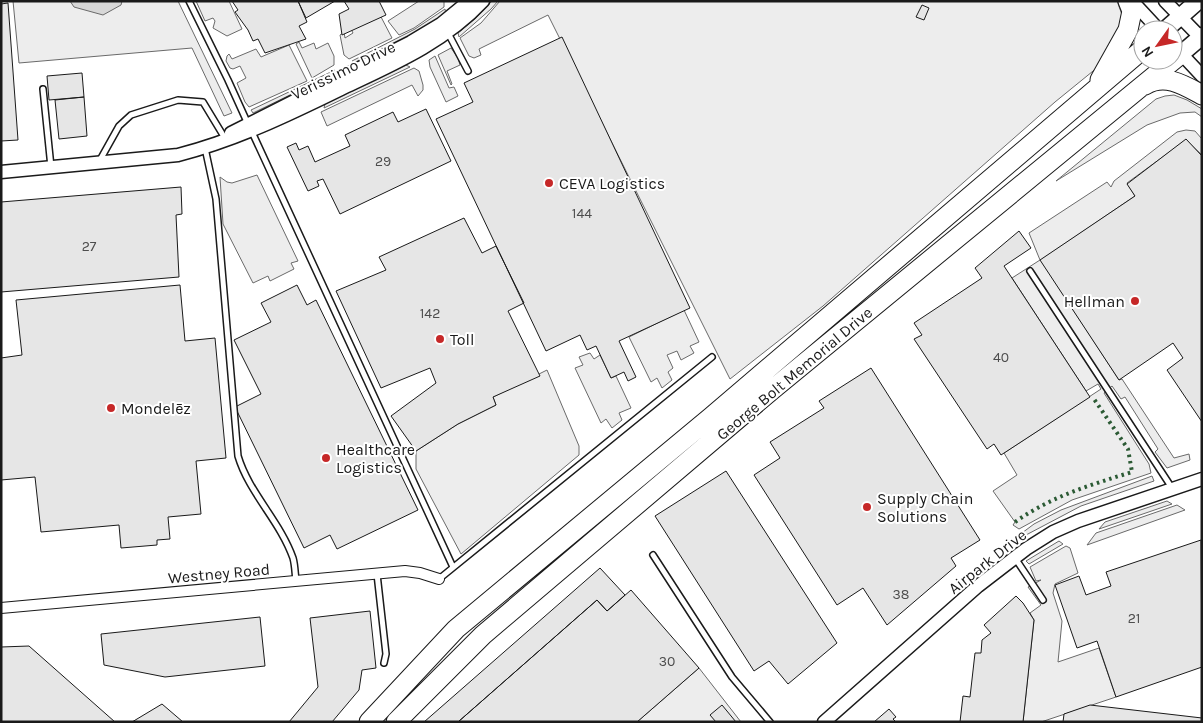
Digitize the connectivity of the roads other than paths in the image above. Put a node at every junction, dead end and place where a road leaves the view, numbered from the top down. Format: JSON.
{"nodes":[{"id":1,"x":189,"y":1,"type":"edge"},
{"id":2,"x":483,"y":1,"type":"edge"},
{"id":3,"x":1128,"y":1,"type":"edge"},
{"id":4,"x":1132,"y":1,"type":"edge"},
{"id":5,"x":1165,"y":1,"type":"edge"},
{"id":6,"x":1198,"y":1,"type":"edge"},
{"id":7,"x":466,"y":5,"type":"edge"},
{"id":8,"x":1180,"y":17,"type":"junction"},
{"id":9,"x":1150,"y":20,"type":"edge"},
{"id":10,"x":1177,"y":20,"type":"edge"},
{"id":11,"x":448,"y":32,"type":"junction"},
{"id":12,"x":1201,"y":37,"type":"edge"},
{"id":13,"x":1183,"y":46,"type":"edge"},
{"id":14,"x":1183,"y":55,"type":"edge"},
{"id":15,"x":1133,"y":57,"type":"edge"},
{"id":16,"x":1158,"y":70,"type":"edge"},
{"id":17,"x":468,"y":71,"type":"dead end"},
{"id":18,"x":1202,"y":76,"type":"edge"},
{"id":19,"x":1142,"y":87,"type":"junction"},
{"id":20,"x":42,"y":89,"type":"dead end"},
{"id":21,"x":1094,"y":90,"type":"junction"},
{"id":22,"x":1202,"y":96,"type":"edge"},
{"id":23,"x":249,"y":127,"type":"junction"},
{"id":24,"x":225,"y":138,"type":"junction"},
{"id":25,"x":205,"y":148,"type":"junction"},
{"id":26,"x":98,"y":163,"type":"junction"},
{"id":27,"x":51,"y":168,"type":"junction"},
{"id":28,"x":1,"y":172,"type":"edge"},
{"id":29,"x":1030,"y":271,"type":"dead end"},
{"id":30,"x":712,"y":356,"type":"dead end"},
{"id":31,"x":1202,"y":479,"type":"edge"},
{"id":32,"x":1172,"y":489,"type":"junction"},
{"id":33,"x":653,"y":555,"type":"dead end"},
{"id":34,"x":1015,"y":558,"type":"junction"},
{"id":35,"x":453,"y":567,"type":"junction"},
{"id":36,"x":377,"y":574,"type":"junction"},
{"id":37,"x":439,"y":579,"type":"joint"},
{"id":38,"x":296,"y":581,"type":"junction"},
{"id":39,"x":1043,"y":600,"type":"dead end"},
{"id":40,"x":1,"y":608,"type":"edge"},
{"id":41,"x":384,"y":663,"type":"dead end"},
{"id":42,"x":369,"y":722,"type":"edge"},
{"id":43,"x":396,"y":722,"type":"edge"},
{"id":44,"x":770,"y":722,"type":"edge"},
{"id":45,"x":824,"y":722,"type":"edge"}],
"edges":[{"from":1,"to":23,"type":"lane"},
{"from":2,"to":7,"type":"street","name":"Verissimo Drive"},
{"from":3,"to":21,"type":"highway"},
{"from":4,"to":9,"type":"street"},
{"from":5,"to":8,"type":"street"},
{"from":6,"to":8,"type":"main road"},
{"from":7,"to":11,"type":"street","name":"Verissimo Drive"},
{"from":7,"to":23,"type":"street","name":"Verissimo Drive"},
{"from":8,"to":10,"type":"main road"},
{"from":8,"to":12,"type":"street"},
{"from":11,"to":17,"type":"lane"},
{"from":11,"to":23,"type":"street","name":"Verissimo Drive"},
{"from":12,"to":13,"type":"main road","name":"George Bolt Memorial Drive"},
{"from":14,"to":18,"type":"street"},
{"from":15,"to":21,"type":"highway","name":"George Bolt Memorial Drive"},
{"from":16,"to":19,"type":"highway","name":"George Bolt Memorial Drive"},
{"from":19,"to":22,"type":"highway"},
{"from":19,"to":43,"type":"highway","name":"George Bolt Memorial Drive"},
{"from":20,"to":27,"type":"lane"},
{"from":21,"to":42,"type":"highway","name":"George Bolt Memorial Drive"},
{"from":23,"to":24,"type":"street","name":"Verissimo Drive"},
{"from":23,"to":35,"type":"lane"},
{"from":24,"to":25,"type":"street","name":"Verissimo Drive"},
{"from":24,"to":26,"type":"lane"},
{"from":25,"to":26,"type":"street","name":"Verissimo Drive"},
{"from":25,"to":38,"type":"lane"},
{"from":26,"to":27,"type":"street","name":"Verissimo Drive"},
{"from":27,"to":28,"type":"street","name":"Verissimo Drive"},
{"from":29,"to":32,"type":"lane"},
{"from":30,"to":35,"type":"lane"},
{"from":31,"to":32,"type":"street","name":"Airpark Drive"},
{"from":32,"to":34,"type":"street","name":"Airpark Drive"},
{"from":33,"to":44,"type":"lane"},
{"from":34,"to":39,"type":"lane"},
{"from":34,"to":45,"type":"street","name":"Airpark Drive"},
{"from":35,"to":37,"type":"lane"},
{"from":36,"to":37,"type":"street","name":"Westney Road"},
{"from":36,"to":38,"type":"street","name":"Westney Road"},
{"from":36,"to":41,"type":"lane"},
{"from":38,"to":40,"type":"street","name":"Westney Road"}]}
